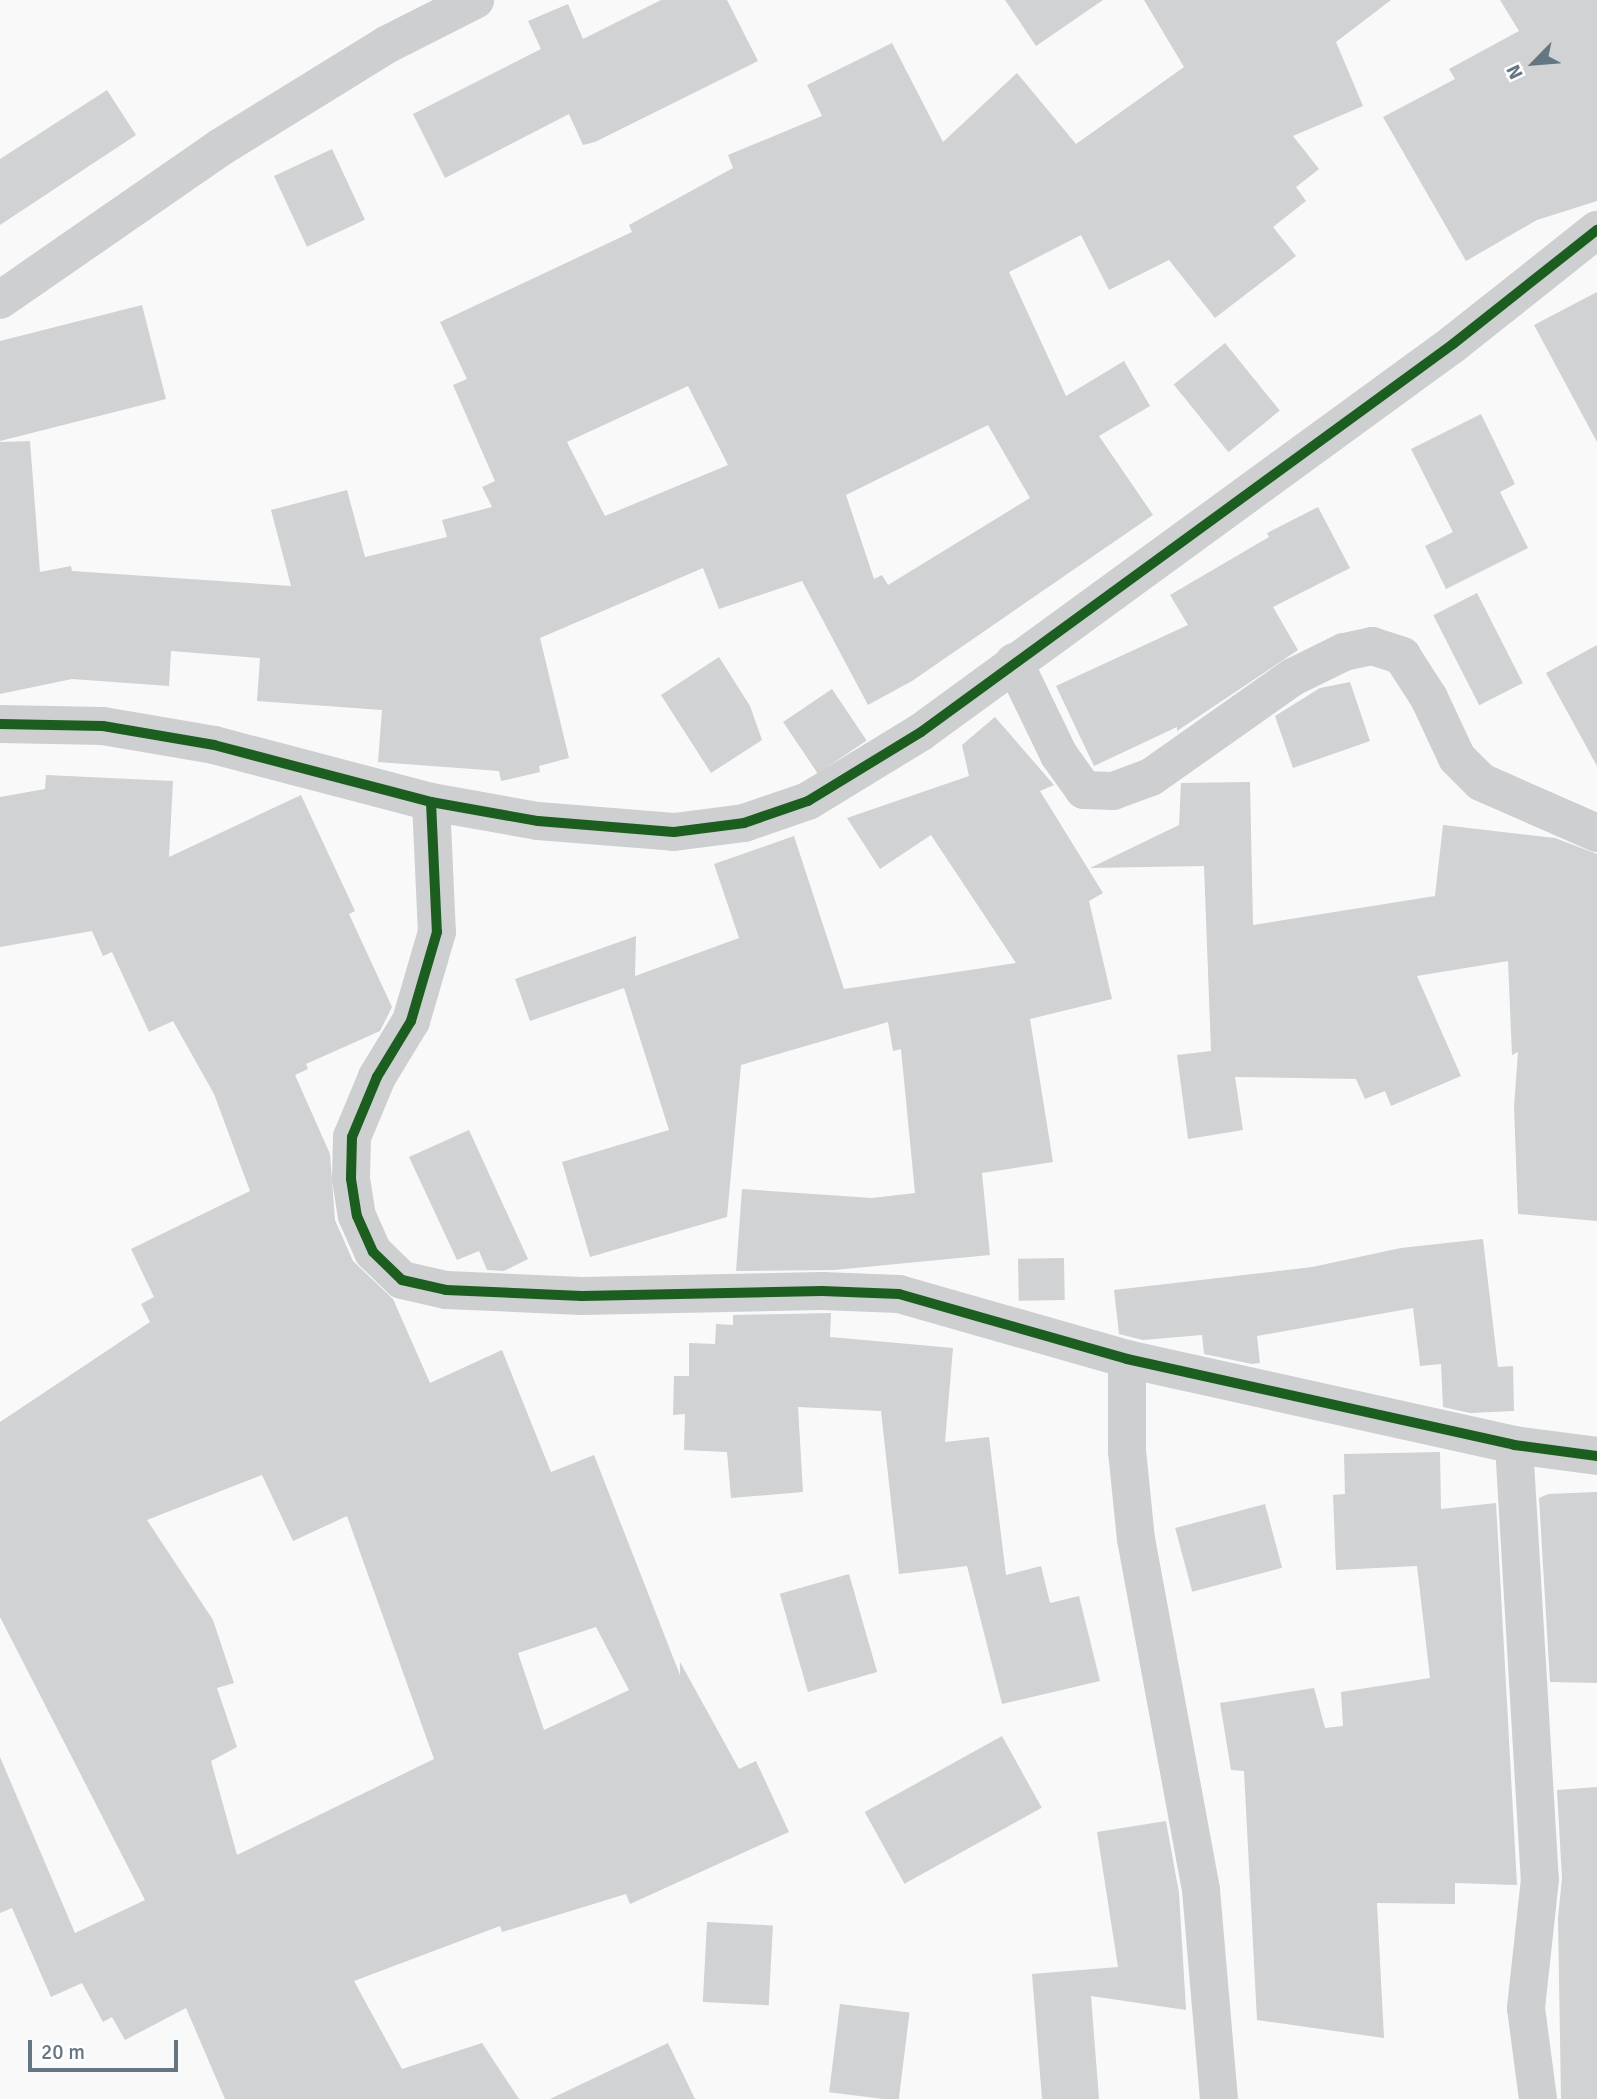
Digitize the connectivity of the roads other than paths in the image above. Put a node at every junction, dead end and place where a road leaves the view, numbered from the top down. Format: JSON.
{"nodes":[{"id":1,"x":475,"y":0,"type":"edge"},
{"id":2,"x":1597,"y":230,"type":"edge"},
{"id":3,"x":0,"y":300,"type":"edge"},
{"id":4,"x":1014,"y":662,"type":"junction"},
{"id":5,"x":0,"y":724,"type":"edge"},
{"id":6,"x":431,"y":802,"type":"junction"},
{"id":7,"x":1597,"y":833,"type":"edge"},
{"id":8,"x":1127,"y":1359,"type":"junction"},
{"id":9,"x":1514,"y":1445,"type":"junction"},
{"id":10,"x":1597,"y":1457,"type":"edge"},
{"id":11,"x":1219,"y":2099,"type":"edge"},
{"id":12,"x":1538,"y":2099,"type":"edge"}],
"edges":[{"from":1,"to":3,"type":"street"},
{"from":2,"to":4,"type":"street"},
{"from":4,"to":6,"type":"street"},
{"from":4,"to":7,"type":"street"},
{"from":5,"to":6,"type":"street"},
{"from":6,"to":8,"type":"street"},
{"from":8,"to":9,"type":"street"},
{"from":8,"to":11,"type":"street"},
{"from":9,"to":10,"type":"street"},
{"from":9,"to":12,"type":"street"}]}
